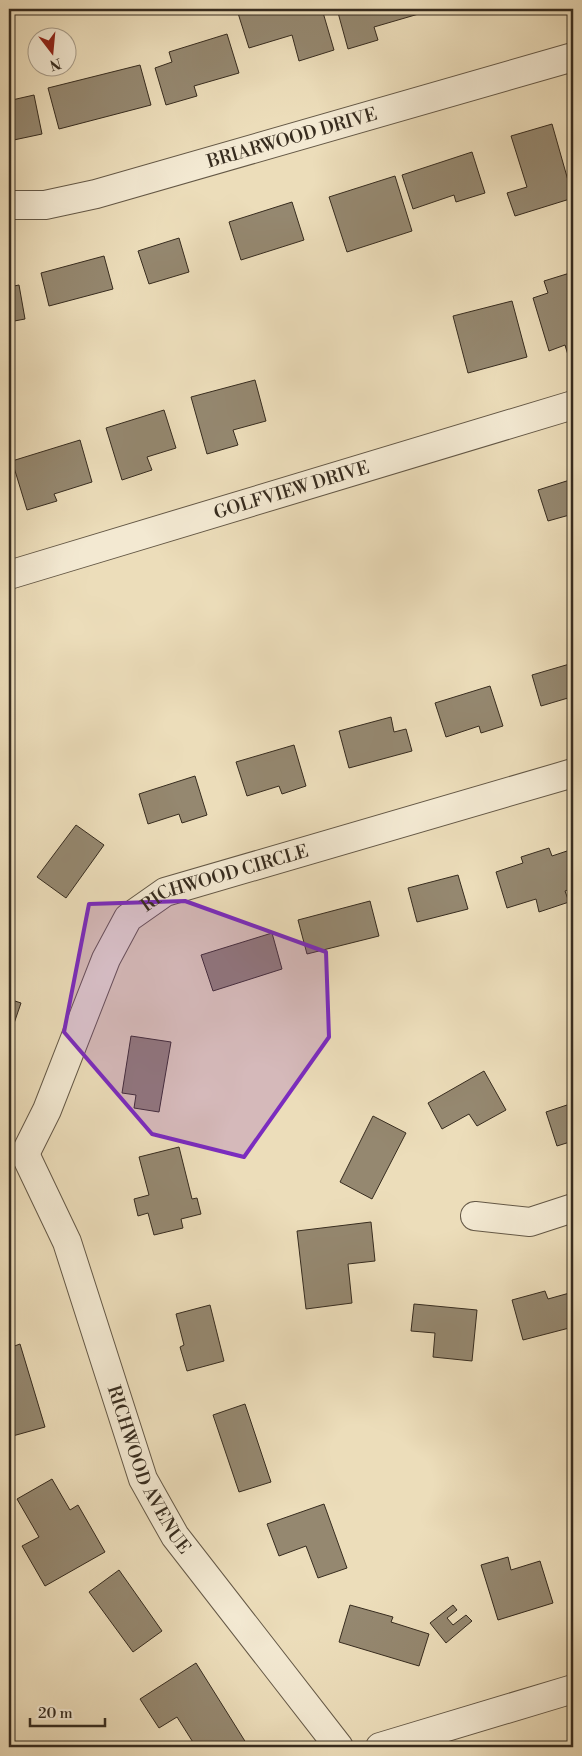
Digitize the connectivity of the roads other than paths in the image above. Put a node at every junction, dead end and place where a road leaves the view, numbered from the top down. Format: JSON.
{"nodes":[{"id":1,"x":573,"y":57,"type":"edge"},
{"id":2,"x":9,"y":205,"type":"edge"},
{"id":3,"x":573,"y":405,"type":"edge"},
{"id":4,"x":9,"y":575,"type":"edge"},
{"id":5,"x":573,"y":773,"type":"edge"},
{"id":6,"x":17,"y":1150,"type":"edge"},
{"id":7,"x":573,"y":1208,"type":"edge"},
{"id":8,"x":475,"y":1216,"type":"dead end"},
{"id":9,"x":573,"y":1689,"type":"edge"},
{"id":10,"x":339,"y":1747,"type":"edge"},
{"id":11,"x":380,"y":1747,"type":"edge"}],
"edges":[{"from":1,"to":2,"type":"street","name":"BRIARWOOD DRIVE"},
{"from":3,"to":4,"type":"street","name":"GOLFVIEW DRIVE"},
{"from":5,"to":6,"type":"street","name":"RICHWOOD CIRCLE"},
{"from":6,"to":10,"type":"street","name":"RICHWOOD AVENUE"},
{"from":7,"to":8,"type":"street"},
{"from":9,"to":11,"type":"street"}]}
